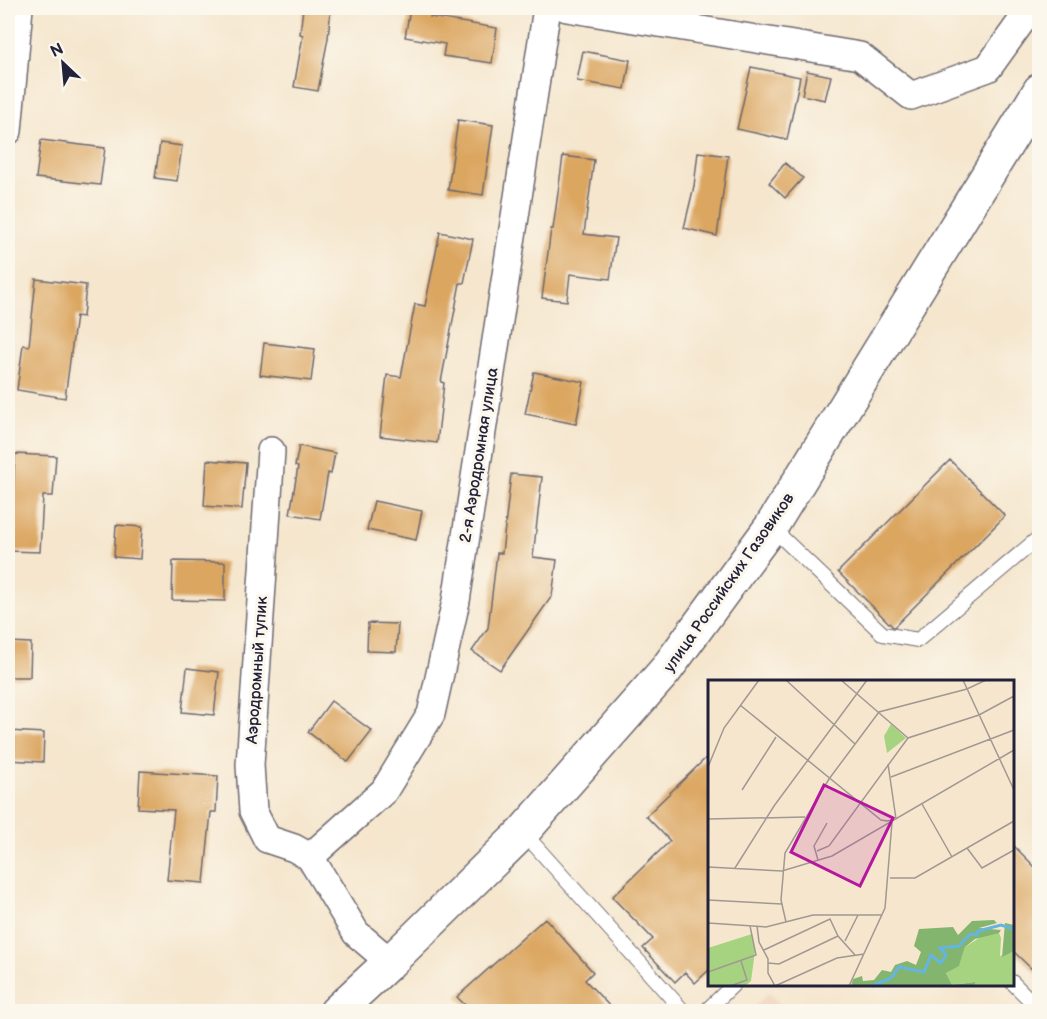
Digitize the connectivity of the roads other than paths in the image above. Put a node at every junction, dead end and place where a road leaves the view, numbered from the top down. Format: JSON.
{"nodes":[{"id":1,"x":19,"y":8,"type":"edge"},
{"id":2,"x":547,"y":8,"type":"edge"},
{"id":3,"x":567,"y":8,"type":"edge"},
{"id":4,"x":1031,"y":8,"type":"edge"},
{"id":5,"x":1040,"y":90,"type":"edge"},
{"id":6,"x":8,"y":131,"type":"edge"},
{"id":7,"x":271,"y":451,"type":"dead end"},
{"id":8,"x":771,"y":527,"type":"junction"},
{"id":9,"x":1040,"y":547,"type":"edge"},
{"id":10,"x":523,"y":832,"type":"junction"},
{"id":11,"x":310,"y":857,"type":"junction"},
{"id":12,"x":390,"y":962,"type":"junction"},
{"id":13,"x":1014,"y":984,"type":"edge"},
{"id":14,"x":732,"y":986,"type":"edge"},
{"id":15,"x":1040,"y":1010,"type":"edge"},
{"id":16,"x":336,"y":1011,"type":"edge"},
{"id":17,"x":684,"y":1011,"type":"edge"},
{"id":18,"x":705,"y":1011,"type":"edge"}],
"edges":[{"from":1,"to":6,"type":"street"},
{"from":2,"to":11,"type":"street","name":"2-я Аэродромная улица"},
{"from":3,"to":4,"type":"street"},
{"from":5,"to":8,"type":"main road","name":"улица Российских Газовиков"},
{"from":7,"to":11,"type":"street","name":"Аэродромный тупик"},
{"from":8,"to":9,"type":"lane"},
{"from":8,"to":10,"type":"main road","name":"улица Российских Газовиков"},
{"from":10,"to":12,"type":"main road","name":"улица Российских Газовиков"},
{"from":10,"to":17,"type":"lane"},
{"from":11,"to":12,"type":"street"},
{"from":12,"to":16,"type":"main road","name":"улица Российских Газовиков"},
{"from":13,"to":15,"type":"lane"},
{"from":14,"to":18,"type":"lane"}]}
